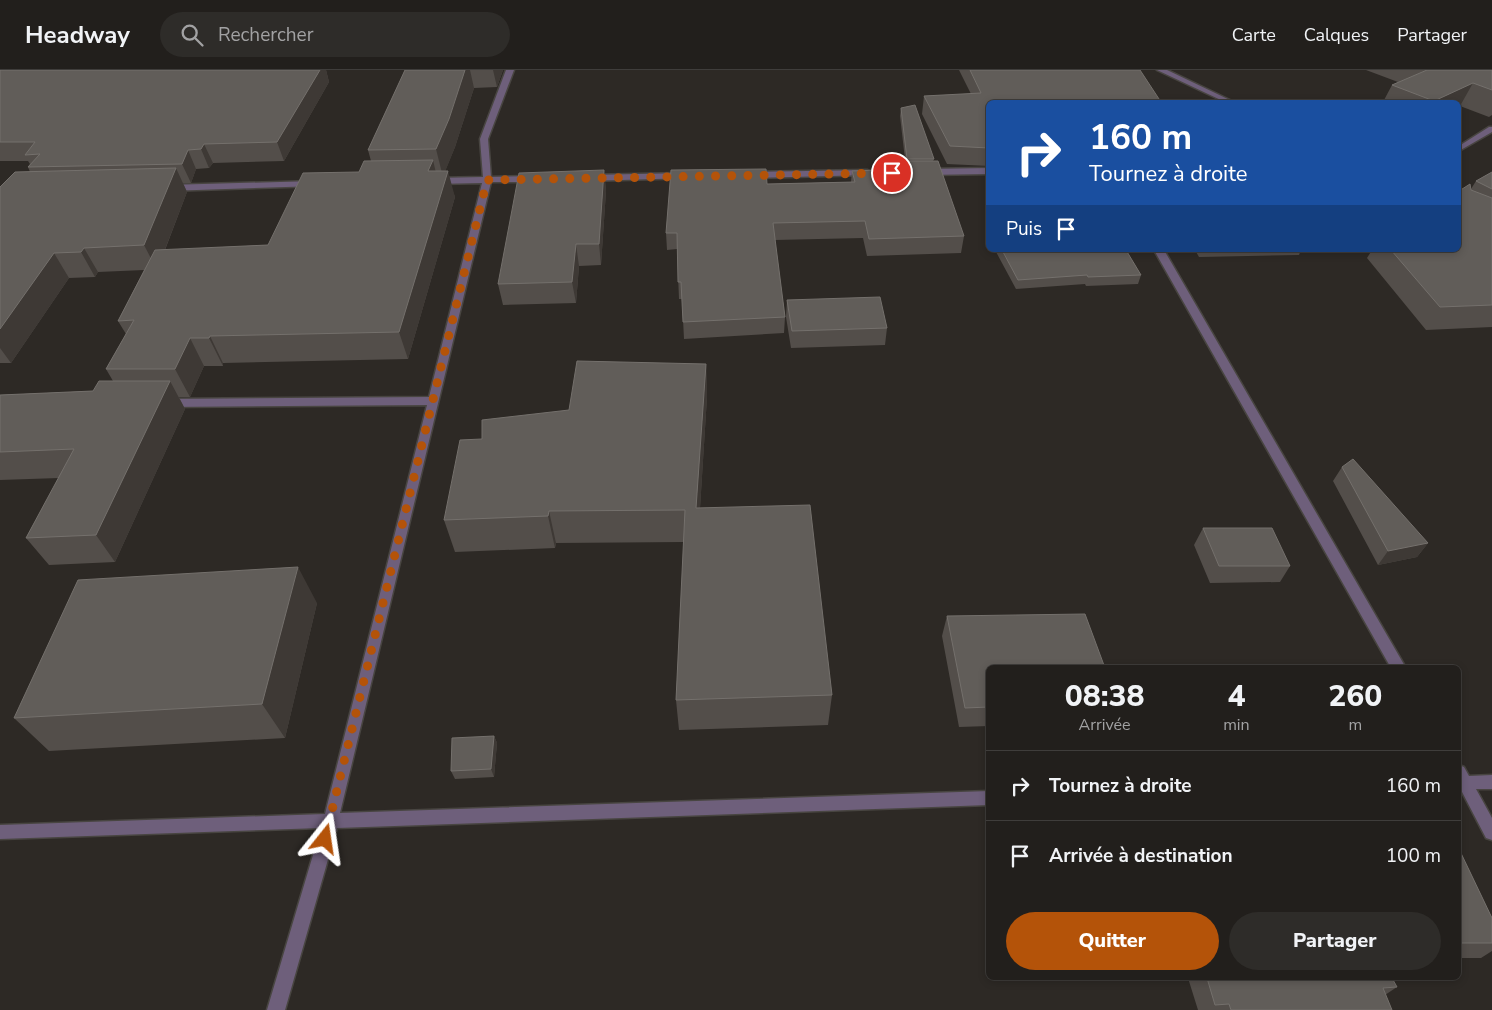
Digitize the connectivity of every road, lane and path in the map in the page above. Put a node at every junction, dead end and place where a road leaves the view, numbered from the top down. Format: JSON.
{"nodes":[{"id":1,"x":510,"y":70,"type":"edge"},
{"id":2,"x":1161,"y":70,"type":"edge"},
{"id":3,"x":1226,"y":100,"type":"edge"},
{"id":4,"x":1492,"y":129,"type":"edge"},
{"id":5,"x":1461,"y":148,"type":"edge"},
{"id":6,"x":986,"y":171,"type":"edge"},
{"id":7,"x":920,"y":172,"type":"edge"},
{"id":8,"x":881,"y":173,"type":"edge"},
{"id":9,"x":743,"y":175,"type":"edge"},
{"id":10,"x":694,"y":176,"type":"edge"},
{"id":11,"x":576,"y":178,"type":"edge"},
{"id":12,"x":546,"y":179,"type":"edge"},
{"id":13,"x":487,"y":180,"type":"junction"},
{"id":14,"x":428,"y":181,"type":"edge"},
{"id":15,"x":328,"y":184,"type":"edge"},
{"id":16,"x":159,"y":188,"type":"edge"},
{"id":17,"x":1160,"y":252,"type":"edge"},
{"id":18,"x":434,"y":402,"type":"junction"},
{"id":19,"x":158,"y":403,"type":"edge"},
{"id":20,"x":1397,"y":665,"type":"edge"},
{"id":21,"x":1461,"y":779,"type":"edge"},
{"id":22,"x":1492,"y":782,"type":"edge"},
{"id":23,"x":986,"y":798,"type":"edge"},
{"id":24,"x":330,"y":820,"type":"junction"},
{"id":25,"x":0,"y":832,"type":"edge"},
{"id":26,"x":1492,"y":832,"type":"edge"},
{"id":27,"x":276,"y":1010,"type":"edge"}],
"edges":[{"from":1,"to":13,"type":"street"},
{"from":2,"to":3,"type":"street"},
{"from":4,"to":5,"type":"street"},
{"from":6,"to":7,"type":"street"},
{"from":8,"to":9,"type":"street"},
{"from":10,"to":11,"type":"street"},
{"from":12,"to":13,"type":"street"},
{"from":13,"to":14,"type":"street"},
{"from":13,"to":18,"type":"street"},
{"from":15,"to":16,"type":"street"},
{"from":17,"to":20,"type":"street"},
{"from":18,"to":19,"type":"street"},
{"from":18,"to":24,"type":"street"},
{"from":21,"to":22,"type":"street"},
{"from":21,"to":26,"type":"street"},
{"from":23,"to":24,"type":"street"},
{"from":24,"to":25,"type":"street"},
{"from":24,"to":27,"type":"street"}]}
